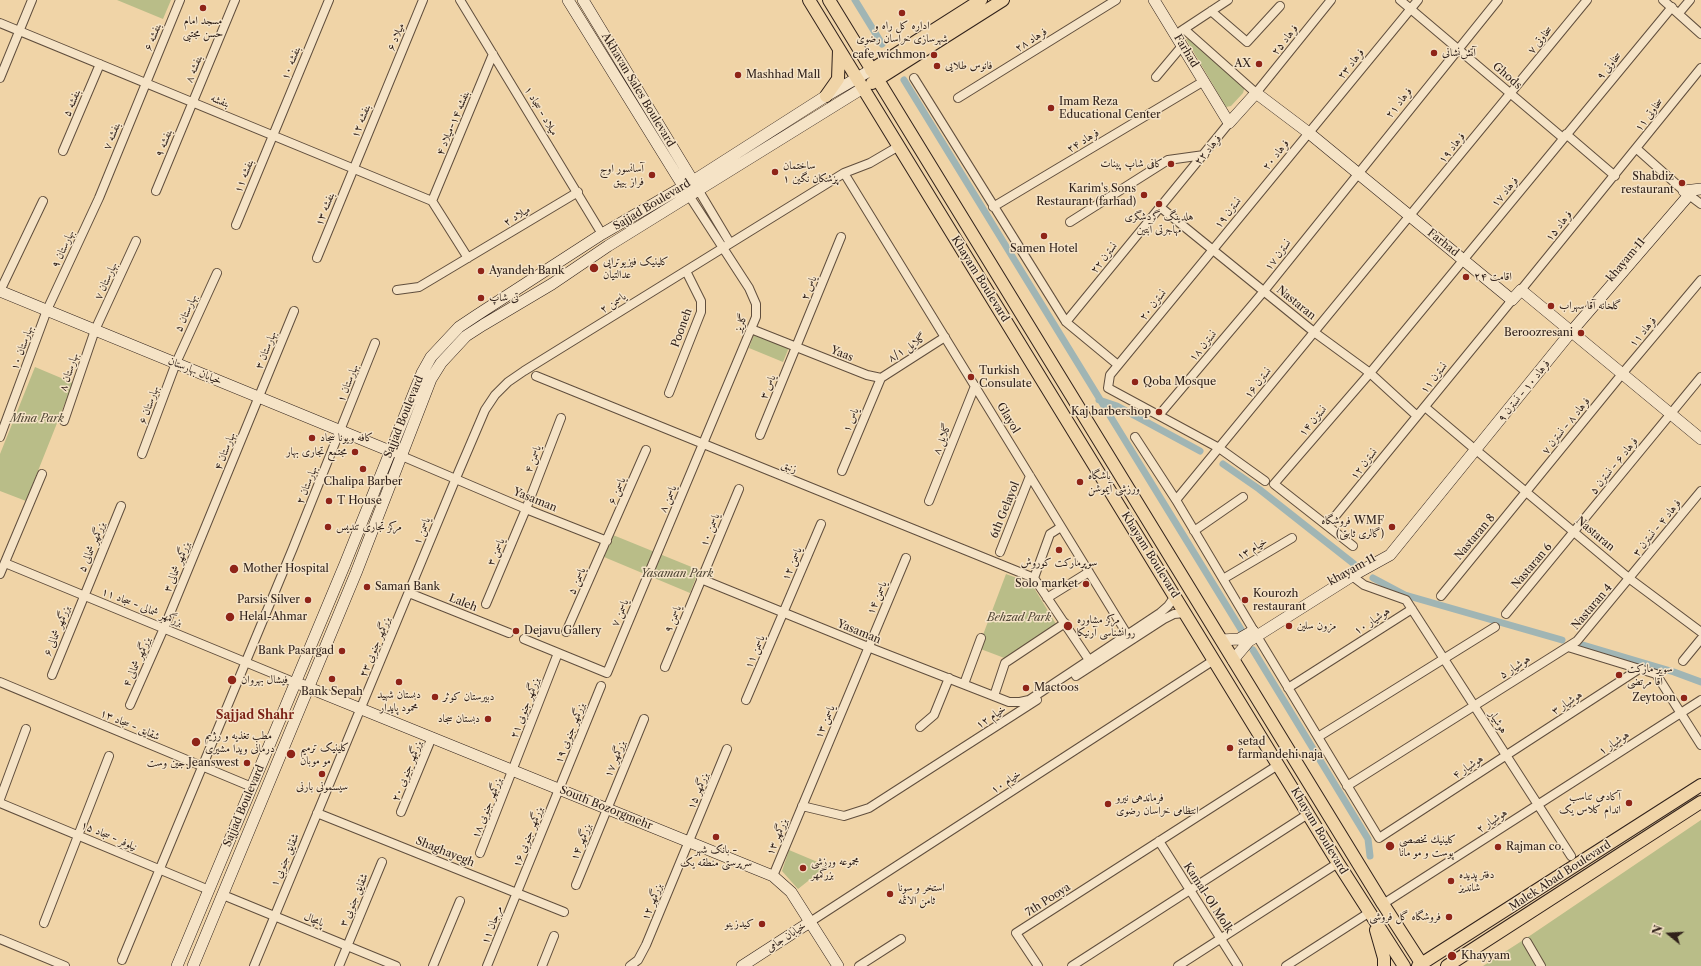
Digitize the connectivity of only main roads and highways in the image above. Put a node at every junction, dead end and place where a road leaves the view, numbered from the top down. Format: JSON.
{"nodes":[{"id":1,"x":809,"y":0,"type":"edge"},
{"id":2,"x":829,"y":0,"type":"edge"},
{"id":3,"x":981,"y":0,"type":"edge"},
{"id":4,"x":1003,"y":0,"type":"edge"},
{"id":5,"x":839,"y":49,"type":"junction"},
{"id":6,"x":875,"y":75,"type":"junction"},
{"id":7,"x":859,"y":83,"type":"junction"},
{"id":8,"x":826,"y":96,"type":"road end"},
{"id":9,"x":994,"y":270,"type":"junction"},
{"id":10,"x":980,"y":278,"type":"junction"},
{"id":11,"x":1300,"y":769,"type":"junction"},
{"id":12,"x":1286,"y":778,"type":"junction"},
{"id":13,"x":1701,"y":785,"type":"edge"},
{"id":14,"x":1701,"y":802,"type":"edge"},
{"id":15,"x":1371,"y":914,"type":"junction"},
{"id":16,"x":1421,"y":965,"type":"edge"},
{"id":17,"x":1384,"y":966,"type":"edge"},
{"id":18,"x":1404,"y":966,"type":"edge"},
{"id":19,"x":1446,"y":966,"type":"edge"}],
"edges":[{"from":1,"to":5,"type":"main road","name":"Khayam Boulevard"},
{"from":2,"to":6,"type":"main road","name":"Khayam Boulevard"},
{"from":3,"to":6,"type":"main road"},
{"from":4,"to":6,"type":"main road"},
{"from":5,"to":7,"type":"main road","name":"Khayam Boulevard"},
{"from":5,"to":8,"type":"main road"},
{"from":6,"to":7,"type":"main road"},
{"from":6,"to":9,"type":"main road","name":"Khayam Boulevard"},
{"from":7,"to":10,"type":"main road","name":"Khayam Boulevard"},
{"from":9,"to":10,"type":"main road"},
{"from":9,"to":11,"type":"main road","name":"Khayam Boulevard"},
{"from":10,"to":12,"type":"main road","name":"Khayam Boulevard"},
{"from":11,"to":12,"type":"main road"},
{"from":11,"to":16,"type":"main road","name":"Khayam Boulevard"},
{"from":12,"to":15,"type":"main road","name":"Khayam Boulevard"},
{"from":13,"to":16,"type":"main road","name":"Malek Abad Boulevard"},
{"from":14,"to":19,"type":"main road","name":"Malek Abad Boulevard"},
{"from":15,"to":17,"type":"main road"},
{"from":15,"to":18,"type":"main road","name":"Khayam Boulevard"}]}
